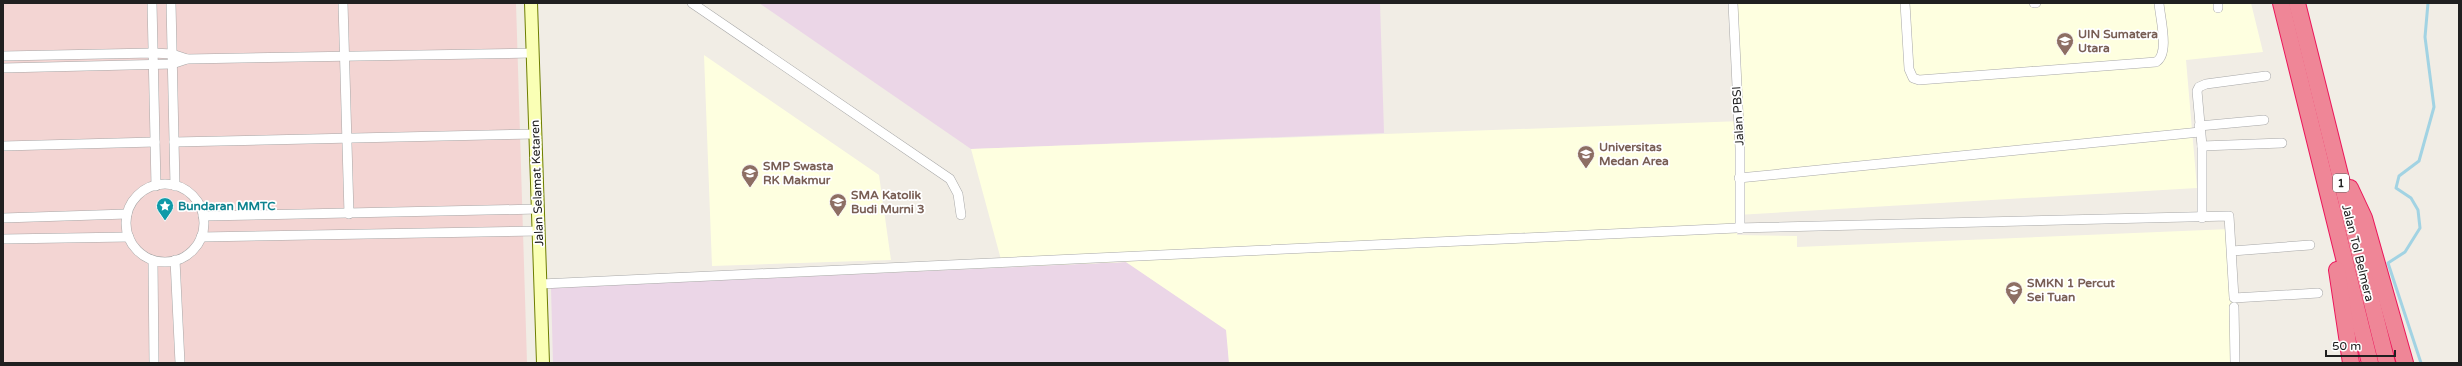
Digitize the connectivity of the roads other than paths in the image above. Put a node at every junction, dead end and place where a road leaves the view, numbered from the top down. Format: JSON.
{"nodes":[{"id":1,"x":152,"y":3,"type":"edge"},
{"id":2,"x":171,"y":3,"type":"edge"},
{"id":3,"x":343,"y":3,"type":"edge"},
{"id":4,"x":531,"y":3,"type":"edge"},
{"id":5,"x":692,"y":3,"type":"edge"},
{"id":6,"x":1733,"y":3,"type":"edge"},
{"id":7,"x":1906,"y":3,"type":"edge"},
{"id":8,"x":2159,"y":3,"type":"edge"},
{"id":9,"x":2281,"y":3,"type":"edge"},
{"id":10,"x":2297,"y":3,"type":"edge"},
{"id":11,"x":153,"y":53,"type":"junction"},
{"id":12,"x":533,"y":53,"type":"junction"},
{"id":13,"x":3,"y":56,"type":"edge"},
{"id":14,"x":344,"y":56,"type":"junction"},
{"id":15,"x":172,"y":59,"type":"junction"},
{"id":16,"x":153,"y":64,"type":"junction"},
{"id":17,"x":3,"y":68,"type":"edge"},
{"id":18,"x":2266,"y":76,"type":"dead end"},
{"id":19,"x":2264,"y":120,"type":"dead end"},
{"id":20,"x":2200,"y":129,"type":"junction"},
{"id":21,"x":536,"y":134,"type":"junction"},
{"id":22,"x":346,"y":138,"type":"junction"},
{"id":23,"x":155,"y":142,"type":"junction"},
{"id":24,"x":174,"y":142,"type":"junction"},
{"id":25,"x":2282,"y":144,"type":"dead end"},
{"id":26,"x":3,"y":146,"type":"edge"},
{"id":27,"x":2202,"y":146,"type":"junction"},
{"id":28,"x":2333,"y":150,"type":"junction"},
{"id":29,"x":2324,"y":177,"type":"junction"},
{"id":30,"x":1739,"y":178,"type":"junction"},
{"id":31,"x":156,"y":186,"type":"junction"},
{"id":32,"x":175,"y":186,"type":"junction"},
{"id":33,"x":538,"y":209,"type":"junction"},
{"id":34,"x":127,"y":214,"type":"junction"},
{"id":35,"x":349,"y":214,"type":"junction"},
{"id":36,"x":961,"y":215,"type":"dead end"},
{"id":37,"x":203,"y":216,"type":"junction"},
{"id":38,"x":3,"y":218,"type":"edge"},
{"id":39,"x":2202,"y":218,"type":"junction"},
{"id":40,"x":1740,"y":229,"type":"junction"},
{"id":41,"x":539,"y":231,"type":"junction"},
{"id":42,"x":128,"y":237,"type":"junction"},
{"id":43,"x":201,"y":237,"type":"junction"},
{"id":44,"x":3,"y":239,"type":"edge"},
{"id":45,"x":2310,"y":245,"type":"dead end"},
{"id":46,"x":2232,"y":251,"type":"junction"},
{"id":47,"x":153,"y":260,"type":"junction"},
{"id":48,"x":175,"y":260,"type":"junction"},
{"id":49,"x":541,"y":284,"type":"junction"},
{"id":50,"x":2318,"y":293,"type":"dead end"},
{"id":51,"x":2234,"y":307,"type":"dead end"},
{"id":52,"x":154,"y":363,"type":"edge"},
{"id":53,"x":180,"y":363,"type":"edge"},
{"id":54,"x":543,"y":363,"type":"edge"},
{"id":55,"x":2235,"y":363,"type":"edge"},
{"id":56,"x":2351,"y":363,"type":"edge"},
{"id":57,"x":2370,"y":363,"type":"edge"},
{"id":58,"x":2387,"y":363,"type":"edge"},
{"id":59,"x":2405,"y":363,"type":"edge"}],
"edges":[{"from":1,"to":11,"type":"street"},
{"from":2,"to":15,"type":"street"},
{"from":3,"to":14,"type":"street"},
{"from":4,"to":12,"type":"street","name":"Jalan Selamat Ketaren"},
{"from":5,"to":36,"type":"street"},
{"from":6,"to":30,"type":"street","name":"Jalan PBSI"},
{"from":7,"to":8,"type":"street"},
{"from":9,"to":29,"type":"highway","name":"Jalan Tol Belmera","number":"1"},
{"from":10,"to":28,"type":"highway","name":"Jalan Tol Belmera","number":"1"},
{"from":11,"to":13,"type":"street"},
{"from":11,"to":15,"type":"street"},
{"from":11,"to":16,"type":"street"},
{"from":12,"to":14,"type":"street"},
{"from":12,"to":21,"type":"street","name":"Jalan Selamat Ketaren"},
{"from":14,"to":15,"type":"street"},
{"from":14,"to":22,"type":"street"},
{"from":15,"to":16,"type":"street"},
{"from":15,"to":24,"type":"street"},
{"from":16,"to":17,"type":"street"},
{"from":16,"to":23,"type":"street"},
{"from":18,"to":20,"type":"street"},
{"from":19,"to":20,"type":"street"},
{"from":20,"to":27,"type":"street"},
{"from":20,"to":30,"type":"street"},
{"from":21,"to":22,"type":"street"},
{"from":21,"to":33,"type":"street","name":"Jalan Selamat Ketaren"},
{"from":22,"to":24,"type":"street"},
{"from":22,"to":35,"type":"street"},
{"from":23,"to":26,"type":"street"},
{"from":23,"to":31,"type":"street"},
{"from":24,"to":32,"type":"street"},
{"from":25,"to":27,"type":"street"},
{"from":27,"to":39,"type":"street"},
{"from":28,"to":58,"type":"highway","name":"Jalan Tol Belmera","number":"1"},
{"from":28,"to":59,"type":"highway"},
{"from":29,"to":56,"type":"highway"},
{"from":29,"to":57,"type":"highway","name":"Jalan Tol Belmera","number":"1"},
{"from":30,"to":40,"type":"street","name":"Jalan PBSI"},
{"from":31,"to":32,"type":"street"},
{"from":31,"to":34,"type":"street"},
{"from":32,"to":37,"type":"street"},
{"from":33,"to":35,"type":"street"},
{"from":33,"to":41,"type":"street","name":"Jalan Selamat Ketaren"},
{"from":34,"to":38,"type":"street"},
{"from":34,"to":42,"type":"street"},
{"from":35,"to":37,"type":"street"},
{"from":37,"to":43,"type":"street"},
{"from":39,"to":40,"type":"street"},
{"from":39,"to":46,"type":"street"},
{"from":40,"to":49,"type":"street"},
{"from":41,"to":43,"type":"street"},
{"from":41,"to":49,"type":"street","name":"Jalan Selamat Ketaren"},
{"from":42,"to":44,"type":"street"},
{"from":42,"to":47,"type":"street"},
{"from":43,"to":48,"type":"street"},
{"from":45,"to":46,"type":"street"},
{"from":46,"to":50,"type":"street"},
{"from":47,"to":48,"type":"street"},
{"from":47,"to":52,"type":"street"},
{"from":48,"to":53,"type":"street"},
{"from":49,"to":54,"type":"street","name":"Jalan Selamat Ketaren"},
{"from":51,"to":55,"type":"street"}]}
